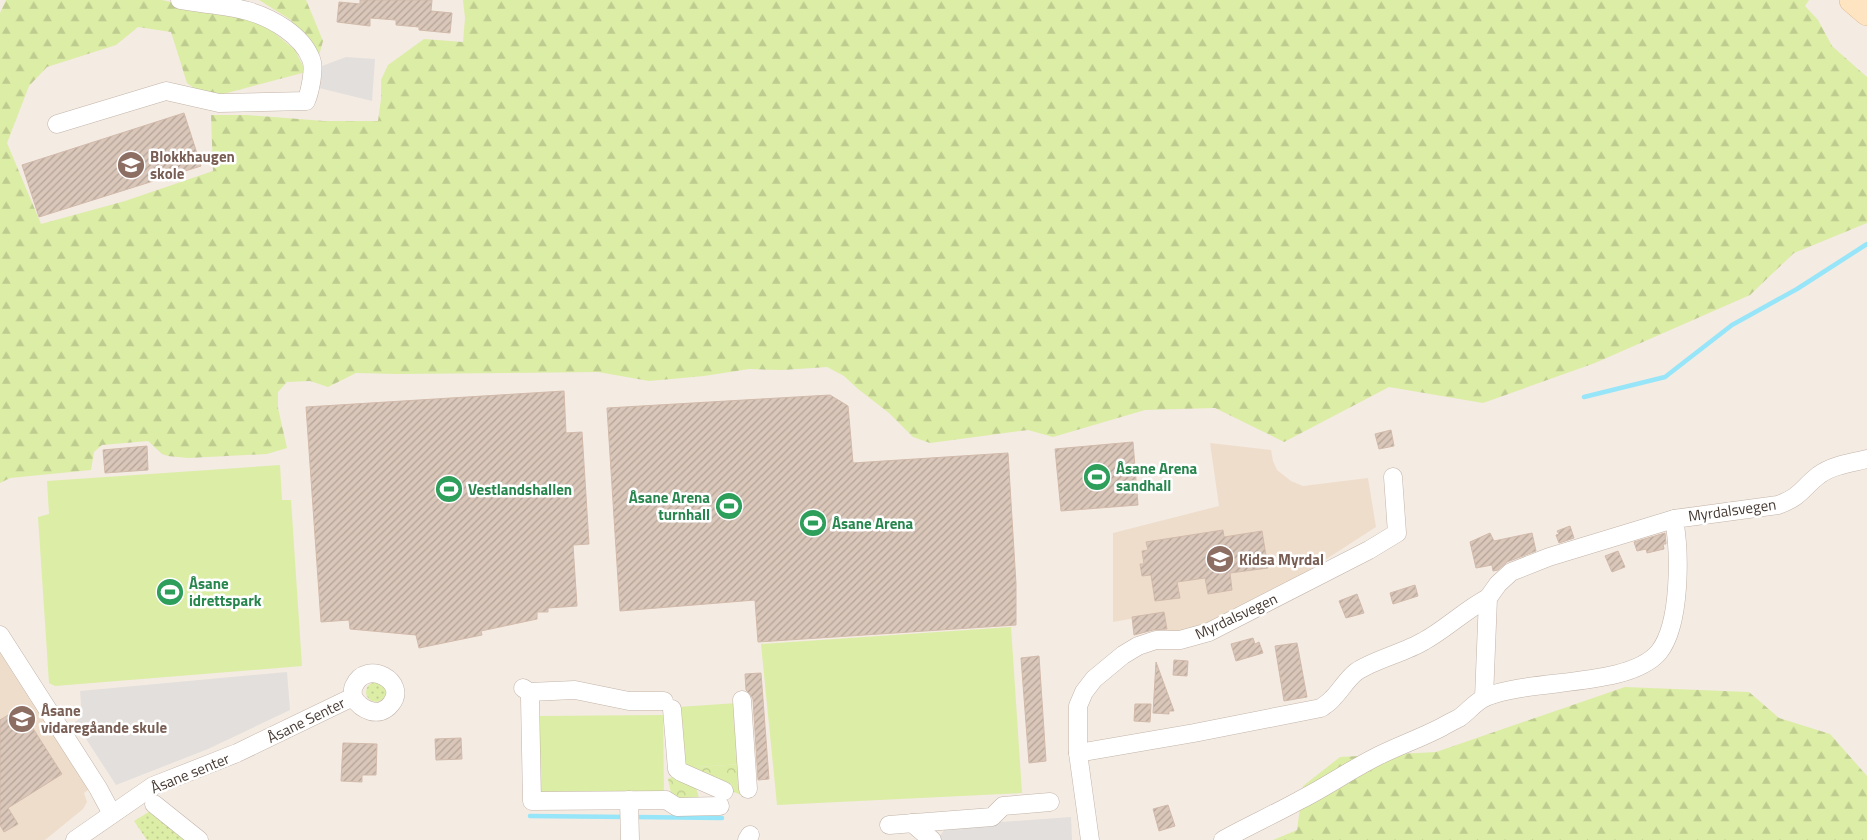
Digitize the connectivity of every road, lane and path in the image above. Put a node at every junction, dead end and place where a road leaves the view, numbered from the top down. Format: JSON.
{"nodes":[{"id":1,"x":180,"y":0,"type":"edge"},
{"id":2,"x":1852,"y":0,"type":"edge"},
{"id":3,"x":1867,"y":13,"type":"edge"},
{"id":4,"x":57,"y":124,"type":"dead end"},
{"id":5,"x":1867,"y":459,"type":"edge"},
{"id":6,"x":1393,"y":478,"type":"dead end"},
{"id":7,"x":1674,"y":519,"type":"junction"},
{"id":8,"x":1488,"y":598,"type":"junction"},
{"id":9,"x":0,"y":635,"type":"edge"},
{"id":10,"x":353,"y":698,"type":"dead end"},
{"id":11,"x":1484,"y":698,"type":"junction"},
{"id":12,"x":742,"y":700,"type":"dead end"},
{"id":13,"x":259,"y":743,"type":"joint"},
{"id":14,"x":1078,"y":752,"type":"junction"},
{"id":15,"x":748,"y":789,"type":"dead end"},
{"id":16,"x":1050,"y":802,"type":"dead end"},
{"id":17,"x":154,"y":804,"type":"dead end"},
{"id":18,"x":629,"y":805,"type":"junction"},
{"id":19,"x":112,"y":814,"type":"junction"},
{"id":20,"x":912,"y":823,"type":"junction"},
{"id":21,"x":889,"y":825,"type":"dead end"},
{"id":22,"x":630,"y":835,"type":"edge"},
{"id":23,"x":75,"y":840,"type":"edge"},
{"id":24,"x":199,"y":840,"type":"edge"},
{"id":25,"x":932,"y":840,"type":"edge"},
{"id":26,"x":1090,"y":840,"type":"edge"},
{"id":27,"x":1223,"y":840,"type":"edge"}],
"edges":[{"from":1,"to":4,"type":"street"},
{"from":2,"to":3,"type":"main road"},
{"from":5,"to":7,"type":"street","name":"Myrdalsvegen"},
{"from":6,"to":14,"type":"street","name":"Myrdalsvegen"},
{"from":7,"to":8,"type":"street","name":"Myrdalsvegen"},
{"from":7,"to":11,"type":"street","name":"Myrdalsvegen"},
{"from":8,"to":11,"type":"street"},
{"from":8,"to":14,"type":"street","name":"Myrdalsvegen"},
{"from":9,"to":19,"type":"street"},
{"from":10,"to":13,"type":"street","name":"Åsane Senter"},
{"from":11,"to":27,"type":"street","name":"Myrdalsvegen"},
{"from":12,"to":15,"type":"street"},
{"from":13,"to":19,"type":"street","name":"Åsane senter"},
{"from":14,"to":26,"type":"street","name":"Myrdalsvegen"},
{"from":16,"to":20,"type":"street"},
{"from":17,"to":24,"type":"street"},
{"from":18,"to":18,"type":"street"},
{"from":18,"to":22,"type":"street"},
{"from":19,"to":23,"type":"street","name":"Åsane senter"},
{"from":20,"to":21,"type":"street"},
{"from":20,"to":25,"type":"street"}]}
